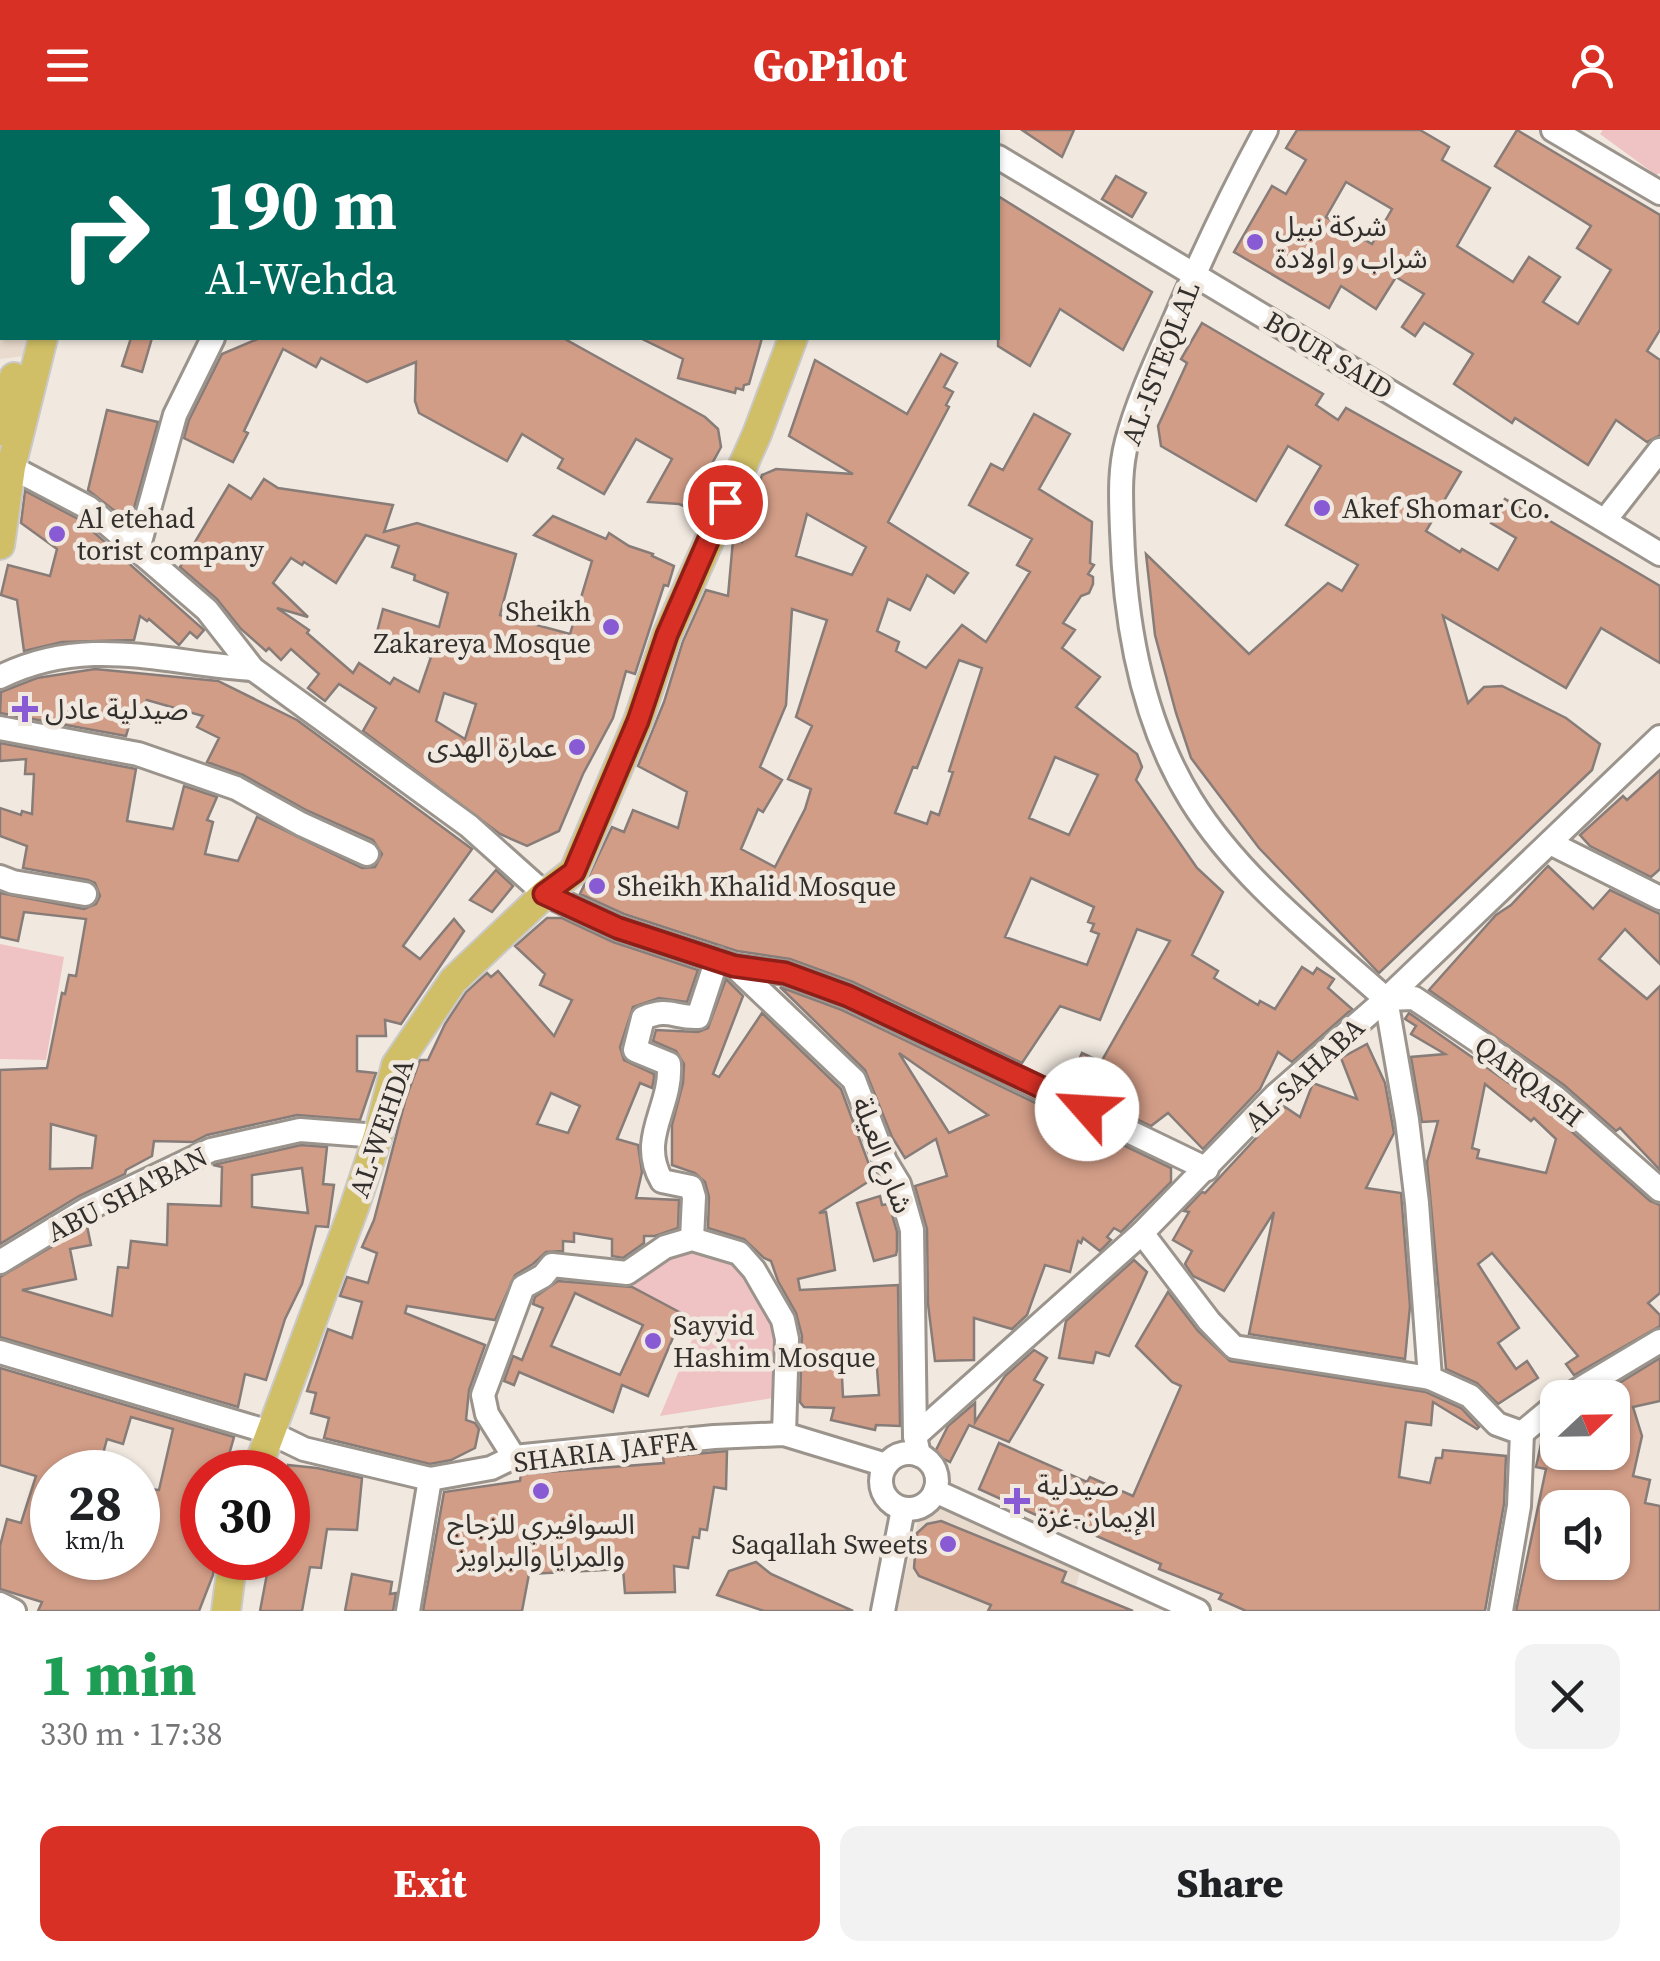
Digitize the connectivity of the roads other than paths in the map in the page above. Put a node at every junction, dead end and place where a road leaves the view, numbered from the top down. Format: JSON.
{"nodes":[{"id":1,"x":1266,"y":130,"type":"edge"},
{"id":2,"x":1554,"y":130,"type":"edge"},
{"id":3,"x":1000,"y":158,"type":"edge"},
{"id":4,"x":1660,"y":193,"type":"edge"},
{"id":5,"x":1194,"y":274,"type":"junction"},
{"id":6,"x":25,"y":340,"type":"edge"},
{"id":7,"x":43,"y":340,"type":"edge"},
{"id":8,"x":212,"y":340,"type":"edge"},
{"id":9,"x":792,"y":340,"type":"edge"},
{"id":10,"x":6,"y":385,"type":"edge"},
{"id":11,"x":0,"y":431,"type":"edge"},
{"id":12,"x":1660,"y":450,"type":"edge"},
{"id":13,"x":12,"y":467,"type":"junction"},
{"id":14,"x":1606,"y":520,"type":"junction"},
{"id":15,"x":0,"y":545,"type":"edge"},
{"id":16,"x":138,"y":549,"type":"junction"},
{"id":17,"x":1660,"y":554,"type":"edge"},
{"id":18,"x":252,"y":669,"type":"junction"},
{"id":19,"x":0,"y":678,"type":"edge"},
{"id":20,"x":0,"y":728,"type":"edge"},
{"id":21,"x":1660,"y":736,"type":"edge"},
{"id":22,"x":1550,"y":843,"type":"junction"},
{"id":23,"x":367,"y":854,"type":"dead end"},
{"id":24,"x":0,"y":877,"type":"edge"},
{"id":25,"x":85,"y":894,"type":"dead end"},
{"id":26,"x":544,"y":894,"type":"junction"},
{"id":27,"x":1660,"y":898,"type":"edge"},
{"id":28,"x":725,"y":962,"type":"junction"},
{"id":29,"x":1386,"y":1000,"type":"junction"},
{"id":30,"x":378,"y":1136,"type":"junction"},
{"id":31,"x":1207,"y":1169,"type":"junction"},
{"id":32,"x":1660,"y":1190,"type":"edge"},
{"id":33,"x":1142,"y":1233,"type":"junction"},
{"id":34,"x":692,"y":1239,"type":"junction"},
{"id":35,"x":0,"y":1262,"type":"edge"},
{"id":36,"x":1660,"y":1341,"type":"edge"},
{"id":37,"x":0,"y":1352,"type":"edge"},
{"id":38,"x":1430,"y":1378,"type":"junction"},
{"id":39,"x":1595,"y":1380,"type":"edge"},
{"id":40,"x":1540,"y":1418,"type":"edge"},
{"id":41,"x":269,"y":1432,"type":"junction"},
{"id":42,"x":1522,"y":1433,"type":"junction"},
{"id":43,"x":784,"y":1434,"type":"junction"},
{"id":44,"x":917,"y":1445,"type":"junction"},
{"id":45,"x":263,"y":1450,"type":"edge"},
{"id":46,"x":514,"y":1457,"type":"junction"},
{"id":47,"x":886,"y":1465,"type":"junction"},
{"id":48,"x":430,"y":1479,"type":"junction"},
{"id":49,"x":936,"y":1491,"type":"junction"},
{"id":50,"x":903,"y":1509,"type":"junction"},
{"id":51,"x":230,"y":1580,"type":"edge"},
{"id":52,"x":0,"y":1604,"type":"edge"},
{"id":53,"x":14,"y":1611,"type":"edge"},
{"id":54,"x":226,"y":1611,"type":"edge"},
{"id":55,"x":408,"y":1611,"type":"edge"},
{"id":56,"x":883,"y":1611,"type":"edge"},
{"id":57,"x":1198,"y":1611,"type":"edge"},
{"id":58,"x":1501,"y":1611,"type":"edge"}],
"edges":[{"from":1,"to":5,"type":"street","name":"AL-ISTEQLAL"},
{"from":2,"to":4,"type":"street"},
{"from":3,"to":5,"type":"street","name":"BOUR SAID"},
{"from":5,"to":14,"type":"street","name":"BOUR SAID"},
{"from":5,"to":29,"type":"street","name":"AL-ISTEQLAL"},
{"from":6,"to":10,"type":"main road"},
{"from":7,"to":13,"type":"main road"},
{"from":8,"to":16,"type":"street"},
{"from":9,"to":26,"type":"main road","name":"AL-WEHDA"},
{"from":10,"to":11,"type":"main road"},
{"from":12,"to":14,"type":"street"},
{"from":13,"to":15,"type":"main road"},
{"from":13,"to":16,"type":"street"},
{"from":14,"to":17,"type":"street","name":"BOUR SAID"},
{"from":16,"to":18,"type":"street"},
{"from":18,"to":19,"type":"street"},
{"from":18,"to":26,"type":"street"},
{"from":20,"to":23,"type":"street"},
{"from":21,"to":22,"type":"street","name":"AL-SAHABA"},
{"from":22,"to":27,"type":"street"},
{"from":22,"to":29,"type":"street","name":"AL-SAHABA"},
{"from":24,"to":25,"type":"street"},
{"from":26,"to":28,"type":"street"},
{"from":26,"to":30,"type":"main road","name":"AL-WEHDA"},
{"from":28,"to":31,"type":"street"},
{"from":28,"to":34,"type":"street"},
{"from":28,"to":44,"type":"street","name":"شارع العيلة"},
{"from":29,"to":31,"type":"street","name":"AL-SAHABA"},
{"from":29,"to":32,"type":"street","name":"QARQASH"},
{"from":29,"to":38,"type":"street"},
{"from":30,"to":35,"type":"street","name":"ABU SHA'BAN"},
{"from":30,"to":41,"type":"main road","name":"AL-WEHDA"},
{"from":31,"to":33,"type":"street","name":"AL-SAHABA"},
{"from":33,"to":38,"type":"street"},
{"from":33,"to":44,"type":"street","name":"AL-SAHABA"},
{"from":34,"to":43,"type":"street"},
{"from":34,"to":46,"type":"street"},
{"from":36,"to":39,"type":"street"},
{"from":37,"to":41,"type":"street","name":"SHARIA JAFFA"},
{"from":38,"to":42,"type":"street"},
{"from":40,"to":42,"type":"street"},
{"from":41,"to":45,"type":"main road","name":"AL-WEHDA"},
{"from":41,"to":48,"type":"street","name":"SHARIA JAFFA"},
{"from":42,"to":58,"type":"street"},
{"from":43,"to":46,"type":"street","name":"SHARIA JAFFA"},
{"from":43,"to":47,"type":"street","name":"SHARIA JAFFA"},
{"from":44,"to":47,"type":"street"},
{"from":44,"to":49,"type":"street"},
{"from":46,"to":48,"type":"street","name":"SHARIA JAFFA"},
{"from":47,"to":50,"type":"street"},
{"from":48,"to":55,"type":"street"},
{"from":49,"to":50,"type":"street"},
{"from":49,"to":57,"type":"street"},
{"from":50,"to":56,"type":"street"},
{"from":51,"to":54,"type":"main road"},
{"from":52,"to":53,"type":"street"}]}
